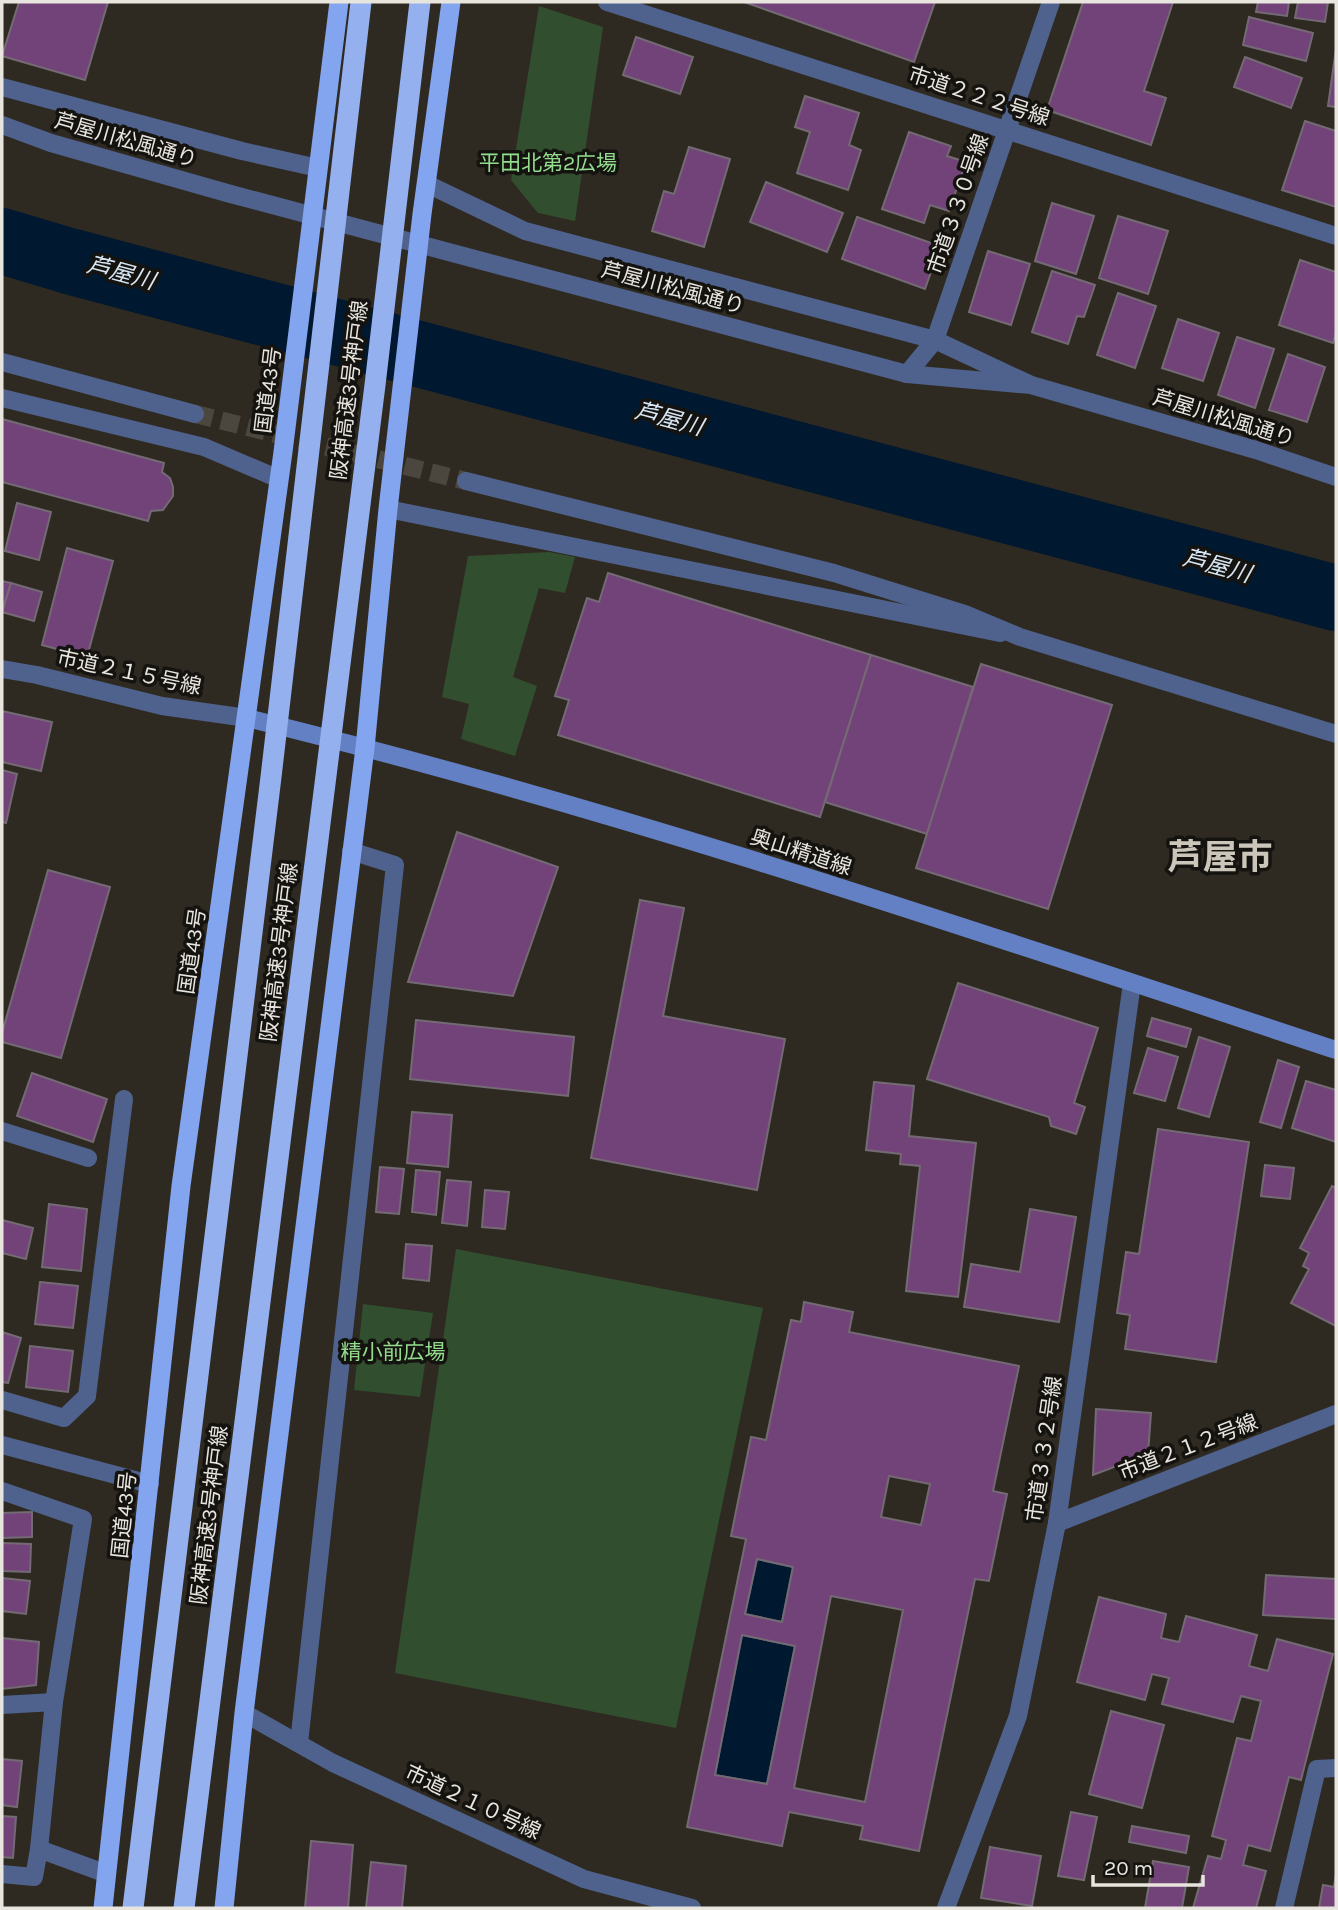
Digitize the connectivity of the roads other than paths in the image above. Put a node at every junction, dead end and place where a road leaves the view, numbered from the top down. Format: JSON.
{"nodes":[{"id":1,"x":340,"y":2,"type":"edge"},
{"id":2,"x":361,"y":2,"type":"edge"},
{"id":3,"x":420,"y":2,"type":"edge"},
{"id":4,"x":451,"y":2,"type":"edge"},
{"id":5,"x":607,"y":2,"type":"edge"},
{"id":6,"x":1051,"y":2,"type":"edge"},
{"id":7,"x":2,"y":88,"type":"edge"},
{"id":8,"x":2,"y":125,"type":"edge"},
{"id":9,"x":1008,"y":128,"type":"junction"},
{"id":10,"x":318,"y":168,"type":"junction"},
{"id":11,"x":427,"y":184,"type":"junction"},
{"id":12,"x":1336,"y":236,"type":"edge"},
{"id":13,"x":935,"y":340,"type":"junction"},
{"id":14,"x":2,"y":362,"type":"edge"},
{"id":15,"x":907,"y":374,"type":"junction"},
{"id":16,"x":1031,"y":385,"type":"junction"},
{"id":17,"x":2,"y":398,"type":"edge"},
{"id":18,"x":195,"y":414,"type":"tunnel mouth"},
{"id":19,"x":1336,"y":477,"type":"edge"},
{"id":20,"x":279,"y":480,"type":"junction"},
{"id":21,"x":466,"y":481,"type":"tunnel mouth"},
{"id":22,"x":388,"y":509,"type":"junction"},
{"id":23,"x":1020,"y":638,"type":"junction"},
{"id":24,"x":2,"y":669,"type":"edge"},
{"id":25,"x":247,"y":718,"type":"junction"},
{"id":26,"x":1336,"y":734,"type":"edge"},
{"id":27,"x":365,"y":748,"type":"junction"},
{"id":28,"x":351,"y":851,"type":"junction"},
{"id":29,"x":1132,"y":982,"type":"junction"},
{"id":30,"x":1336,"y":1050,"type":"edge"},
{"id":31,"x":124,"y":1099,"type":"dead end"},
{"id":32,"x":2,"y":1131,"type":"edge"},
{"id":33,"x":88,"y":1158,"type":"dead end"},
{"id":34,"x":2,"y":1400,"type":"edge"},
{"id":35,"x":1336,"y":1414,"type":"edge"},
{"id":36,"x":2,"y":1446,"type":"edge"},
{"id":37,"x":150,"y":1485,"type":"junction"},
{"id":38,"x":2,"y":1491,"type":"edge"},
{"id":39,"x":1057,"y":1523,"type":"junction"},
{"id":40,"x":54,"y":1702,"type":"junction"},
{"id":41,"x":2,"y":1705,"type":"edge"},
{"id":42,"x":244,"y":1713,"type":"junction"},
{"id":43,"x":299,"y":1744,"type":"junction"},
{"id":44,"x":1336,"y":1768,"type":"edge"},
{"id":45,"x":39,"y":1849,"type":"junction"},
{"id":46,"x":2,"y":1874,"type":"edge"},
{"id":47,"x":107,"y":1874,"type":"junction"},
{"id":48,"x":103,"y":1908,"type":"edge"},
{"id":49,"x":133,"y":1908,"type":"edge"},
{"id":50,"x":184,"y":1908,"type":"edge"},
{"id":51,"x":224,"y":1908,"type":"edge"},
{"id":52,"x":692,"y":1908,"type":"edge"},
{"id":53,"x":946,"y":1908,"type":"edge"},
{"id":54,"x":1284,"y":1908,"type":"edge"}],
"edges":[{"from":1,"to":10,"type":"highway","name":"国道43号"},
{"from":2,"to":49,"type":"highway","name":"阪神高速3号神戸線"},
{"from":3,"to":50,"type":"highway","name":"阪神高速3号神戸線"},
{"from":4,"to":11,"type":"highway"},
{"from":5,"to":9,"type":"street","name":"市道２２２号線"},
{"from":6,"to":9,"type":"street","name":"市道３３０号線"},
{"from":7,"to":10,"type":"street"},
{"from":8,"to":15,"type":"street","name":"芦屋川松風通り"},
{"from":9,"to":12,"type":"street","name":"市道２２２号線"},
{"from":9,"to":13,"type":"street","name":"市道３３０号線"},
{"from":10,"to":20,"type":"highway","name":"国道43号"},
{"from":11,"to":13,"type":"street"},
{"from":11,"to":22,"type":"highway"},
{"from":13,"to":15,"type":"street","name":"市道３３０号線"},
{"from":13,"to":16,"type":"street"},
{"from":14,"to":18,"type":"street"},
{"from":15,"to":16,"type":"street","name":"芦屋川松風通り"},
{"from":16,"to":19,"type":"street","name":"芦屋川松風通り"},
{"from":17,"to":20,"type":"street"},
{"from":20,"to":25,"type":"highway","name":"国道43号"},
{"from":21,"to":23,"type":"street"},
{"from":22,"to":23,"type":"street"},
{"from":22,"to":27,"type":"highway"},
{"from":23,"to":26,"type":"street"},
{"from":24,"to":25,"type":"street","name":"市道２１５号線"},
{"from":25,"to":27,"type":"main road","name":"奥山精道線"},
{"from":25,"to":37,"type":"highway","name":"国道43号"},
{"from":27,"to":28,"type":"highway"},
{"from":27,"to":29,"type":"main road","name":"奥山精道線"},
{"from":28,"to":42,"type":"highway"},
{"from":28,"to":43,"type":"street"},
{"from":29,"to":30,"type":"main road","name":"奥山精道線"},
{"from":29,"to":39,"type":"street","name":"市道３３２号線"},
{"from":31,"to":34,"type":"street"},
{"from":32,"to":33,"type":"street"},
{"from":35,"to":39,"type":"street","name":"市道２１２号線"},
{"from":36,"to":37,"type":"street"},
{"from":37,"to":47,"type":"highway","name":"国道43号"},
{"from":38,"to":40,"type":"street"},
{"from":39,"to":53,"type":"street","name":"市道３３２号線"},
{"from":40,"to":41,"type":"street"},
{"from":40,"to":45,"type":"street"},
{"from":42,"to":43,"type":"street","name":"市道２１０号線"},
{"from":42,"to":51,"type":"highway"},
{"from":43,"to":52,"type":"street","name":"市道２１０号線"},
{"from":44,"to":54,"type":"street"},
{"from":45,"to":46,"type":"street"},
{"from":45,"to":47,"type":"street"},
{"from":47,"to":48,"type":"highway","name":"国道43号"}]}
